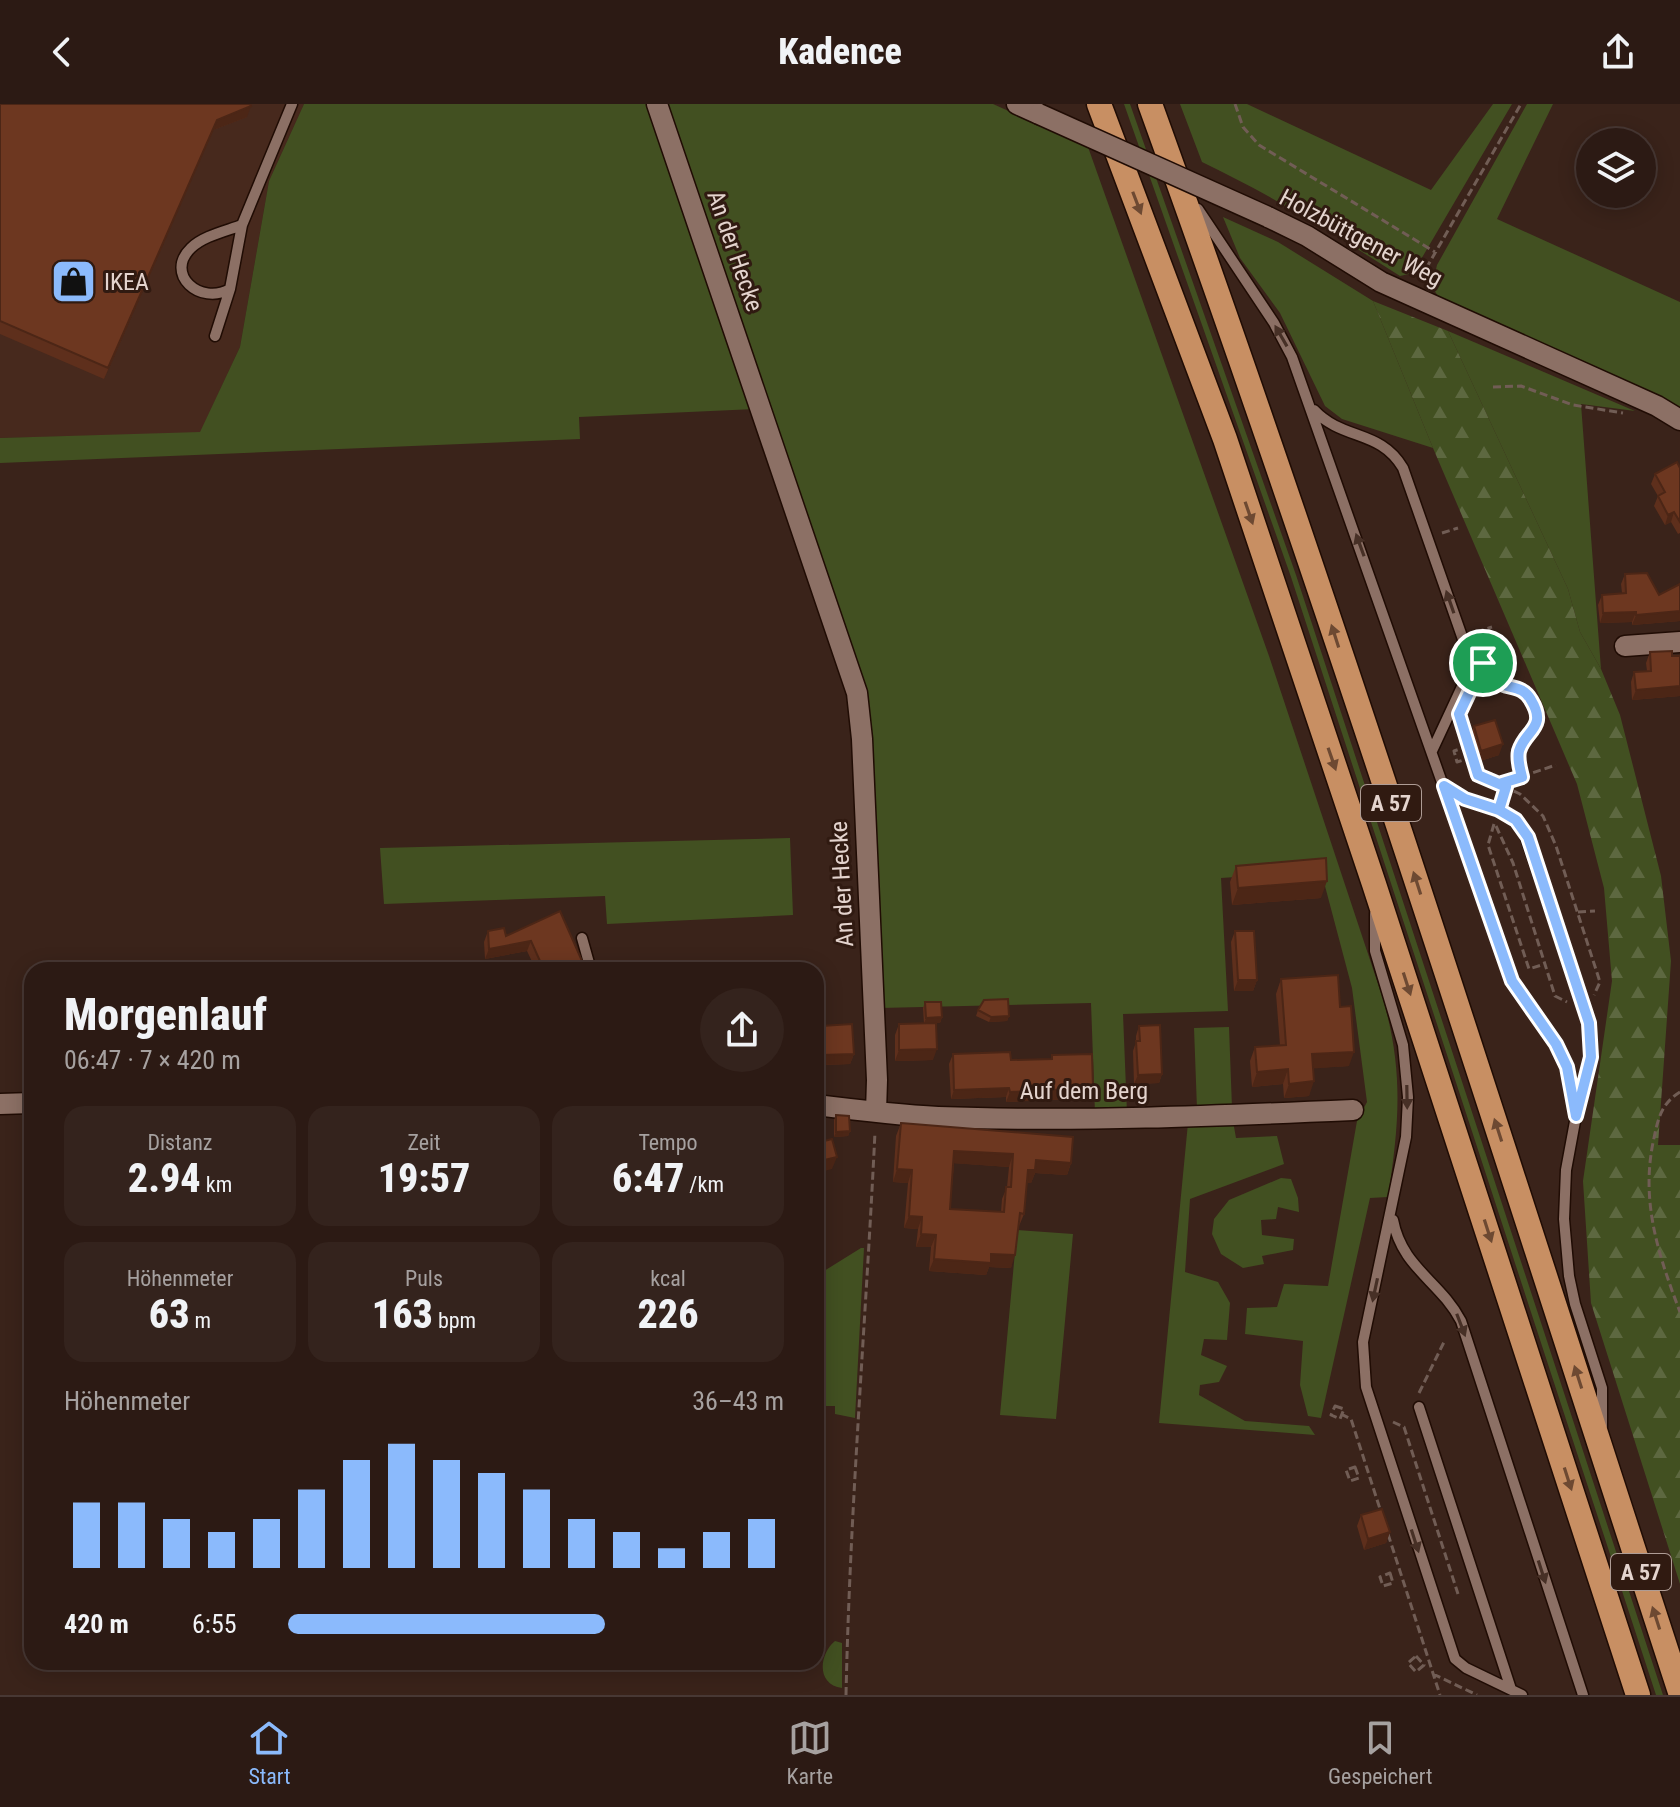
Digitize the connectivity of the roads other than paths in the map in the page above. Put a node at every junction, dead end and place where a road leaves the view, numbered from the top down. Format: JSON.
{"nodes":[{"id":1,"x":292,"y":104,"type":"edge"},
{"id":2,"x":657,"y":104,"type":"edge"},
{"id":3,"x":1017,"y":104,"type":"edge"},
{"id":4,"x":1099,"y":104,"type":"edge"},
{"id":5,"x":1150,"y":104,"type":"edge"},
{"id":6,"x":1170,"y":158,"type":"junction"},
{"id":7,"x":242,"y":225,"type":"junction"},
{"id":8,"x":230,"y":289,"type":"junction"},
{"id":9,"x":215,"y":336,"type":"dead end"},
{"id":10,"x":1311,"y":408,"type":"junction"},
{"id":11,"x":1680,"y":420,"type":"edge"},
{"id":12,"x":1680,"y":642,"type":"edge"},
{"id":13,"x":1625,"y":646,"type":"dead end"},
{"id":14,"x":1432,"y":751,"type":"junction"},
{"id":15,"x":1444,"y":786,"type":"junction"},
{"id":16,"x":1374,"y":884,"type":"junction"},
{"id":17,"x":582,"y":938,"type":"dead end"},
{"id":18,"x":589,"y":962,"type":"edge"},
{"id":19,"x":24,"y":1103,"type":"edge"},
{"id":20,"x":0,"y":1104,"type":"edge"},
{"id":21,"x":824,"y":1106,"type":"edge"},
{"id":22,"x":1353,"y":1110,"type":"dead end"},
{"id":23,"x":876,"y":1112,"type":"junction"},
{"id":24,"x":1576,"y":1116,"type":"junction"},
{"id":25,"x":1392,"y":1214,"type":"junction"},
{"id":26,"x":1419,"y":1407,"type":"dead end"},
{"id":27,"x":1602,"y":1452,"type":"junction"},
{"id":28,"x":1511,"y":1689,"type":"junction"},
{"id":29,"x":1680,"y":1692,"type":"edge"},
{"id":30,"x":1522,"y":1695,"type":"edge"},
{"id":31,"x":1583,"y":1695,"type":"edge"},
{"id":32,"x":1638,"y":1695,"type":"edge"}],
"edges":[{"from":1,"to":7,"type":"lane"},
{"from":2,"to":23,"type":"street","name":"An der Hecke"},
{"from":3,"to":11,"type":"street","name":"Holzbüttgener Weg","bridge":true},
{"from":4,"to":16,"type":"highway","number":"A 57","one_way":true},
{"from":5,"to":6,"type":"highway","number":"A 57"},
{"from":10,"to":6,"type":"lane","one_way":true},
{"from":27,"to":6,"type":"highway","number":"A 57","one_way":true},
{"from":7,"to":8,"type":"lane"},
{"from":7,"to":8,"type":"lane"},
{"from":8,"to":9,"type":"lane"},
{"from":14,"to":10,"type":"lane","one_way":true},
{"from":14,"to":10,"type":"lane","one_way":true},
{"from":12,"to":13,"type":"street"},
{"from":14,"to":15,"type":"lane"},
{"from":15,"to":24,"type":"lane"},
{"from":15,"to":24,"type":"lane"},
{"from":16,"to":25,"type":"lane","one_way":true},
{"from":16,"to":32,"type":"highway","number":"A 57","one_way":true},
{"from":17,"to":18,"type":"lane"},
{"from":19,"to":20,"type":"street"},
{"from":21,"to":23,"type":"street","name":"Auf dem Berg"},
{"from":22,"to":23,"type":"street","name":"Auf dem Berg"},
{"from":24,"to":27,"type":"lane"},
{"from":25,"to":28,"type":"lane","one_way":true},
{"from":25,"to":31,"type":"lane","one_way":true},
{"from":26,"to":28,"type":"lane"},
{"from":29,"to":27,"type":"highway","number":"A 57","one_way":true},
{"from":28,"to":30,"type":"lane"}]}
